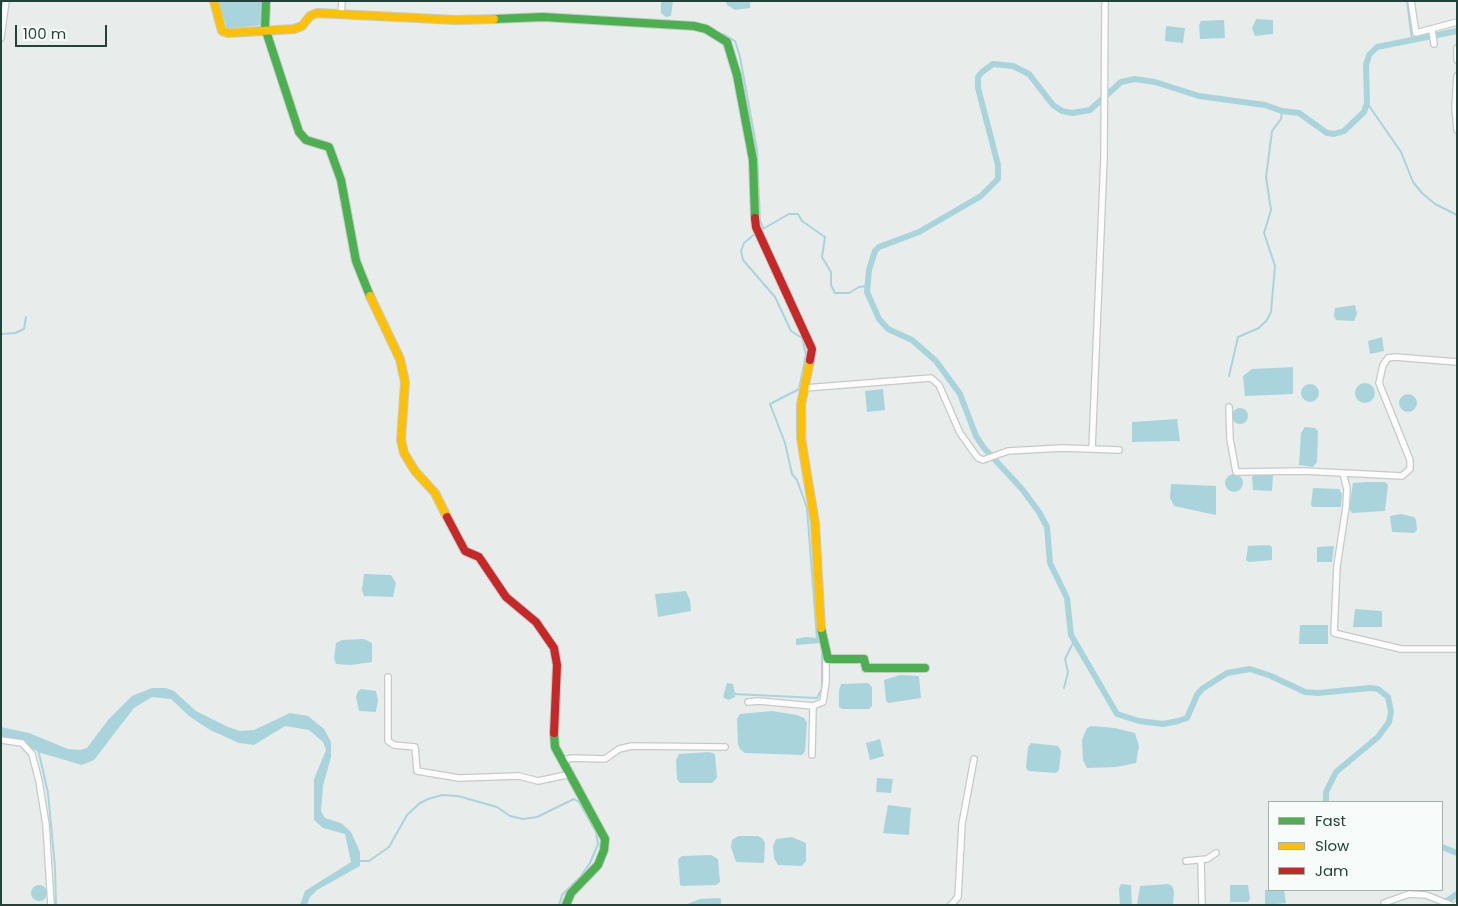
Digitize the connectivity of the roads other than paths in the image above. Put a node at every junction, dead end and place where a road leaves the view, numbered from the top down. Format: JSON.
{"nodes":[{"id":1,"x":6,"y":1,"type":"edge"},
{"id":2,"x":214,"y":1,"type":"edge"},
{"id":3,"x":266,"y":1,"type":"edge"},
{"id":4,"x":342,"y":1,"type":"edge"},
{"id":5,"x":1105,"y":1,"type":"edge"},
{"id":6,"x":1411,"y":1,"type":"edge"},
{"id":7,"x":341,"y":15,"type":"junction"},
{"id":8,"x":1457,"y":22,"type":"edge"},
{"id":9,"x":266,"y":31,"type":"junction"},
{"id":10,"x":1432,"y":32,"type":"junction"},
{"id":11,"x":1,"y":38,"type":"edge"},
{"id":12,"x":1434,"y":44,"type":"dead end"},
{"id":13,"x":1457,"y":48,"type":"edge"},
{"id":14,"x":1457,"y":60,"type":"edge"},
{"id":15,"x":1457,"y":76,"type":"edge"},
{"id":16,"x":1457,"y":130,"type":"edge"},
{"id":17,"x":1457,"y":362,"type":"edge"},
{"id":18,"x":805,"y":388,"type":"junction"},
{"id":19,"x":1229,"y":407,"type":"dead end"},
{"id":20,"x":1092,"y":449,"type":"junction"},
{"id":21,"x":1120,"y":450,"type":"dead end"},
{"id":22,"x":1343,"y":473,"type":"junction"},
{"id":23,"x":1457,"y":650,"type":"edge"},
{"id":24,"x":828,"y":659,"type":"junction"},
{"id":25,"x":925,"y":668,"type":"dead end"},
{"id":26,"x":388,"y":678,"type":"dead end"},
{"id":27,"x":748,"y":702,"type":"dead end"},
{"id":28,"x":813,"y":706,"type":"junction"},
{"id":29,"x":1,"y":740,"type":"edge"},
{"id":30,"x":725,"y":747,"type":"dead end"},
{"id":31,"x":812,"y":755,"type":"dead end"},
{"id":32,"x":974,"y":759,"type":"dead end"},
{"id":33,"x":564,"y":760,"type":"junction"},
{"id":34,"x":571,"y":774,"type":"junction"},
{"id":35,"x":1216,"y":853,"type":"dead end"},
{"id":36,"x":1201,"y":860,"type":"junction"},
{"id":37,"x":1186,"y":861,"type":"dead end"},
{"id":38,"x":1384,"y":903,"type":"dead end"},
{"id":39,"x":51,"y":905,"type":"edge"},
{"id":40,"x":566,"y":905,"type":"edge"},
{"id":41,"x":951,"y":905,"type":"edge"},
{"id":42,"x":1202,"y":905,"type":"edge"},
{"id":43,"x":1450,"y":905,"type":"edge"}],
"edges":[{"from":1,"to":11,"type":"street"},
{"from":2,"to":9,"type":"street"},
{"from":3,"to":9,"type":"street"},
{"from":4,"to":7,"type":"street"},
{"from":5,"to":20,"type":"street"},
{"from":6,"to":10,"type":"street"},
{"from":7,"to":9,"type":"street"},
{"from":7,"to":18,"type":"street"},
{"from":8,"to":10,"type":"street"},
{"from":9,"to":33,"type":"street"},
{"from":10,"to":12,"type":"street"},
{"from":13,"to":14,"type":"street"},
{"from":15,"to":16,"type":"street"},
{"from":17,"to":22,"type":"street"},
{"from":18,"to":20,"type":"street"},
{"from":18,"to":24,"type":"street"},
{"from":19,"to":22,"type":"street"},
{"from":20,"to":21,"type":"street"},
{"from":22,"to":23,"type":"street"},
{"from":24,"to":25,"type":"street"},
{"from":24,"to":28,"type":"street"},
{"from":26,"to":34,"type":"street"},
{"from":27,"to":28,"type":"street"},
{"from":28,"to":31,"type":"street"},
{"from":29,"to":39,"type":"street"},
{"from":30,"to":33,"type":"street"},
{"from":32,"to":41,"type":"street"},
{"from":33,"to":34,"type":"street"},
{"from":34,"to":40,"type":"street"},
{"from":35,"to":36,"type":"street"},
{"from":36,"to":37,"type":"street"},
{"from":36,"to":42,"type":"street"},
{"from":38,"to":43,"type":"street"}]}
